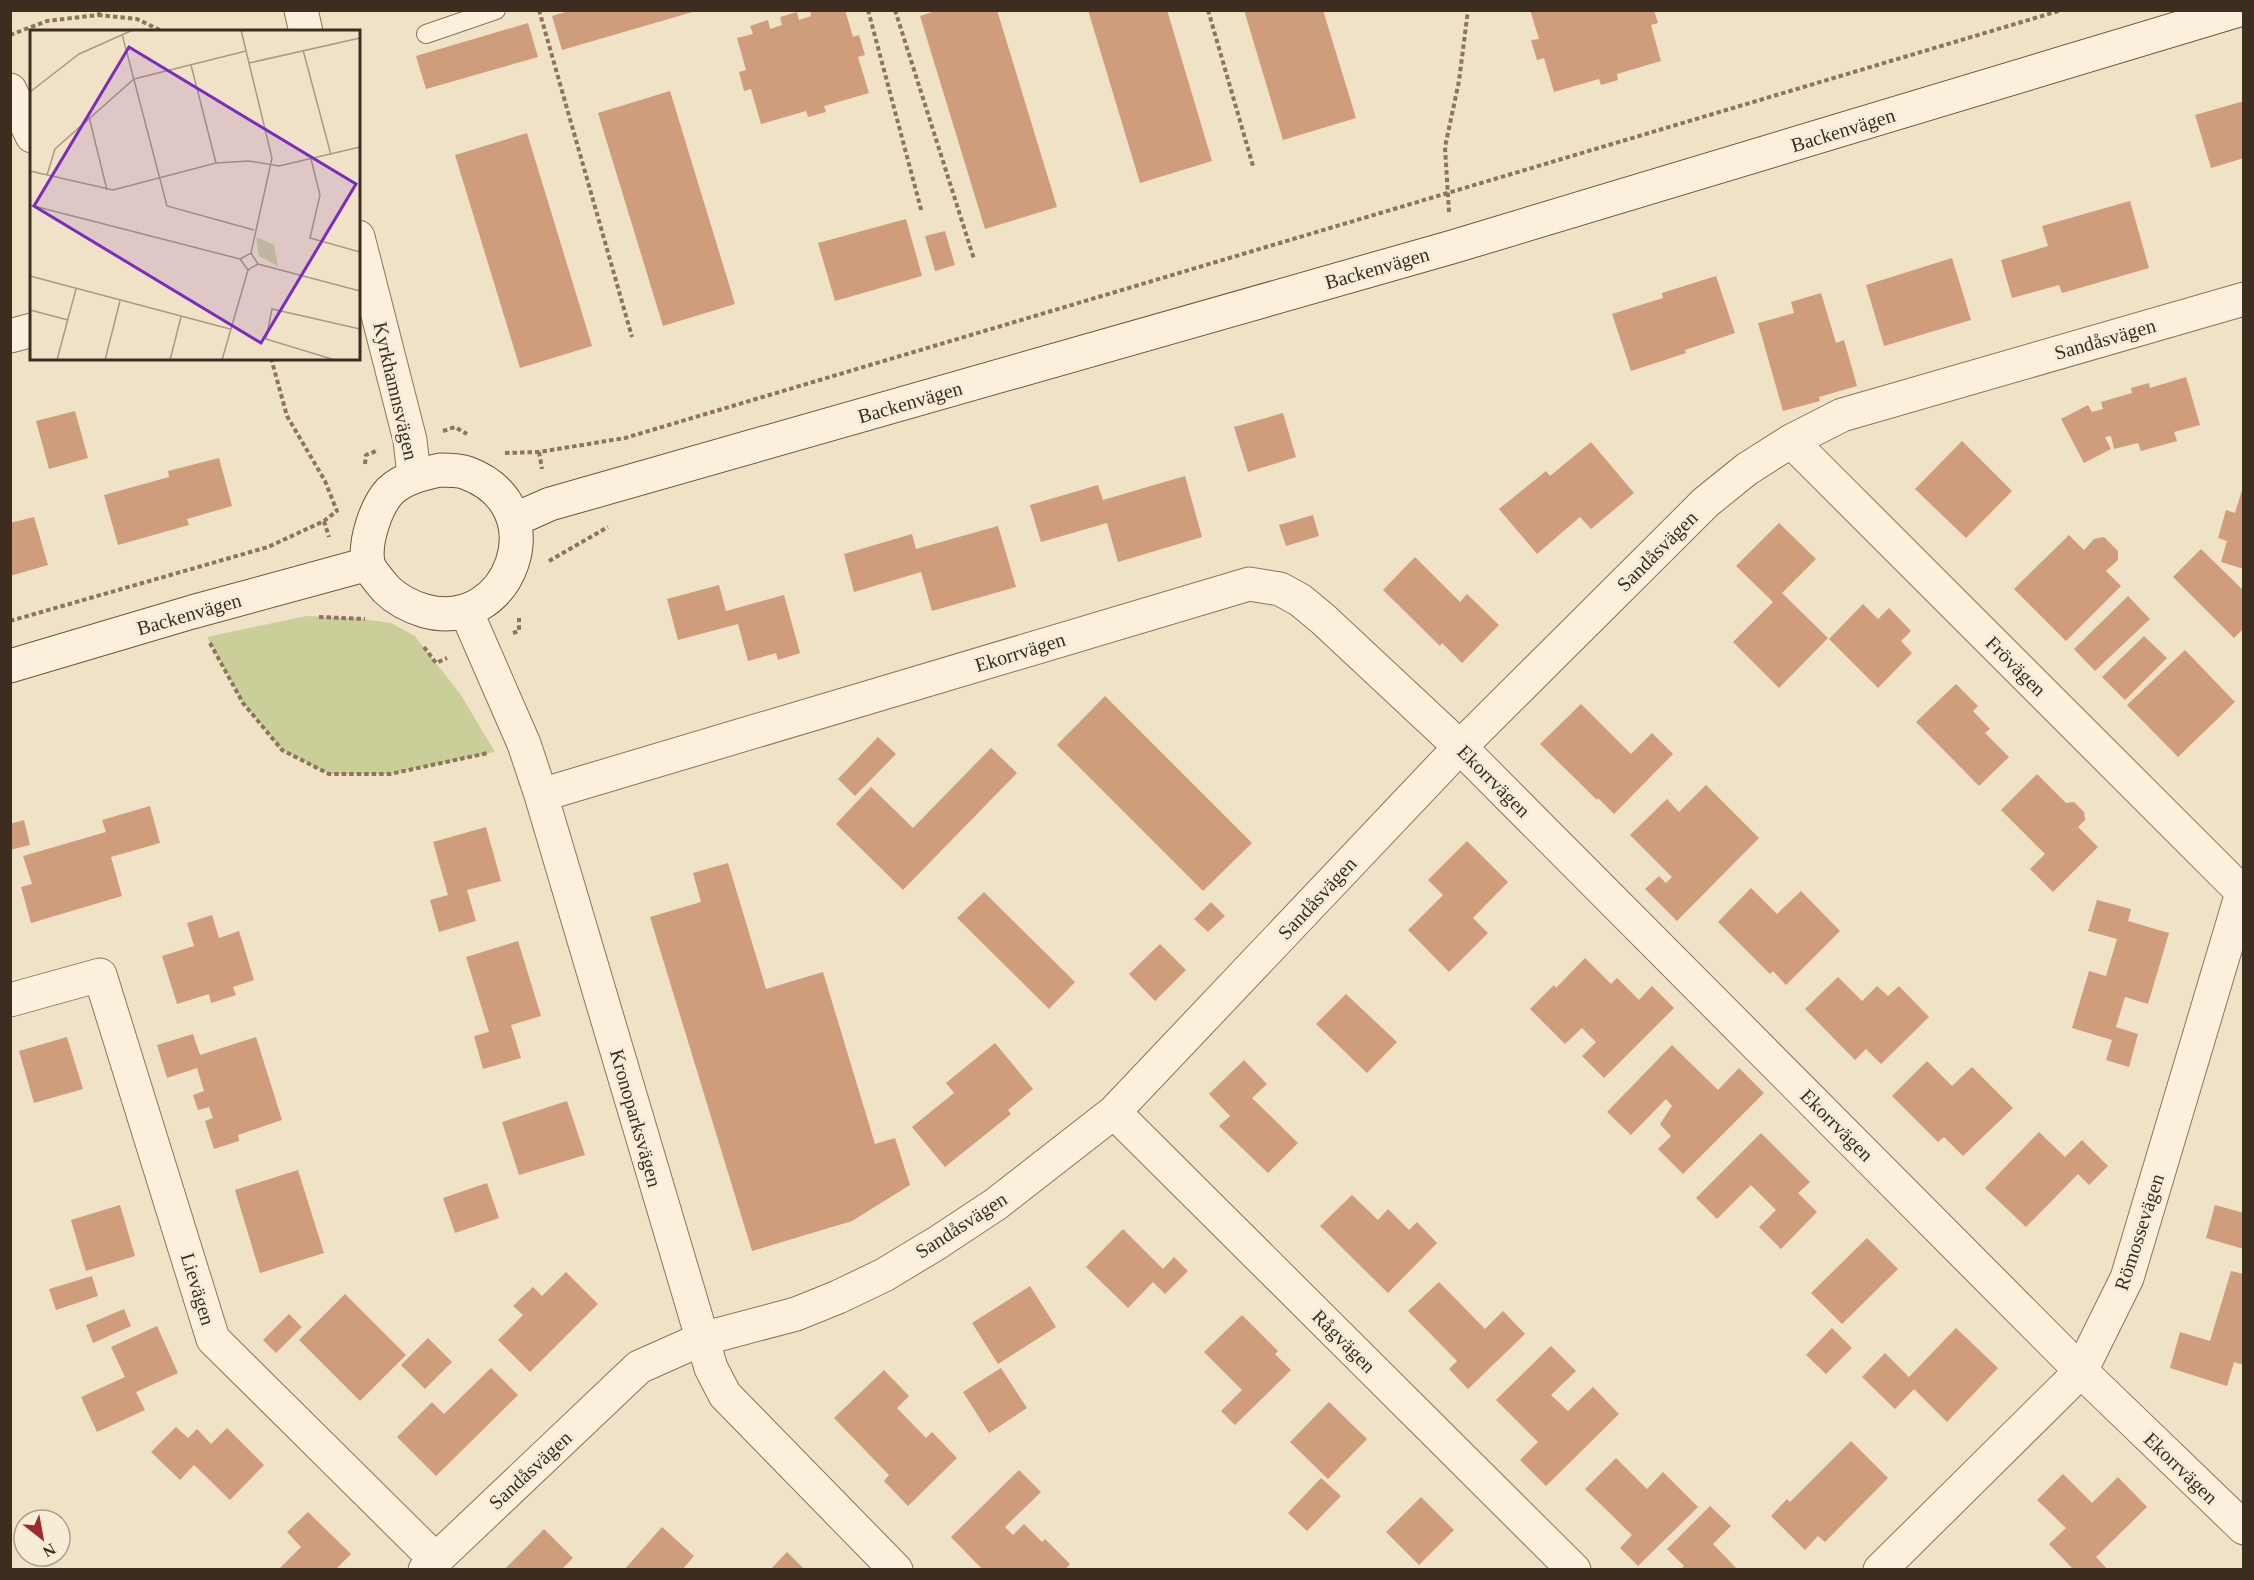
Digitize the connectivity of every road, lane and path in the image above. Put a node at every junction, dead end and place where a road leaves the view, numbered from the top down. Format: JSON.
{"nodes":[{"id":1,"x":104,"y":10,"type":"edge"},
{"id":2,"x":301,"y":10,"type":"edge"},
{"id":3,"x":496,"y":10,"type":"edge"},
{"id":4,"x":539,"y":10,"type":"edge"},
{"id":5,"x":868,"y":10,"type":"edge"},
{"id":6,"x":895,"y":10,"type":"edge"},
{"id":7,"x":1208,"y":10,"type":"edge"},
{"id":8,"x":1468,"y":10,"type":"edge"},
{"id":9,"x":2061,"y":10,"type":"edge"},
{"id":10,"x":2239,"y":10,"type":"edge"},
{"id":11,"x":98,"y":15,"type":"junction"},
{"id":12,"x":160,"y":30,"type":"edge"},
{"id":13,"x":306,"y":30,"type":"edge"},
{"id":14,"x":426,"y":34,"type":"dead end"},
{"id":15,"x":10,"y":35,"type":"edge"},
{"id":16,"x":10,"y":90,"type":"edge"},
{"id":17,"x":30,"y":132,"type":"edge"},
{"id":18,"x":1253,"y":166,"type":"dead end"},
{"id":19,"x":922,"y":213,"type":"dead end"},
{"id":20,"x":360,"y":245,"type":"edge"},
{"id":21,"x":1452,"y":247,"type":"junction"},
{"id":22,"x":974,"y":259,"type":"dead end"},
{"id":23,"x":2244,"y":299,"type":"edge"},
{"id":24,"x":30,"y":331,"type":"edge"},
{"id":25,"x":10,"y":336,"type":"edge"},
{"id":26,"x":632,"y":337,"type":"dead end"},
{"id":27,"x":272,"y":360,"type":"edge"},
{"id":28,"x":1791,"y":441,"type":"junction"},
{"id":29,"x":538,"y":452,"type":"dead end"},
{"id":30,"x":414,"y":475,"type":"junction"},
{"id":31,"x":337,"y":511,"type":"dead end"},
{"id":32,"x":514,"y":520,"type":"junction"},
{"id":33,"x":324,"y":521,"type":"dead end"},
{"id":34,"x":368,"y":564,"type":"junction"},
{"id":35,"x":466,"y":611,"type":"junction"},
{"id":36,"x":10,"y":621,"type":"edge"},
{"id":37,"x":207,"y":637,"type":"dead end"},
{"id":38,"x":10,"y":666,"type":"edge"},
{"id":39,"x":524,"y":744,"type":"junction"},
{"id":40,"x":1460,"y":747,"type":"junction"},
{"id":41,"x":541,"y":795,"type":"junction"},
{"id":42,"x":2243,"y":889,"type":"edge"},
{"id":43,"x":10,"y":1000,"type":"edge"},
{"id":44,"x":1114,"y":1112,"type":"junction"},
{"id":45,"x":702,"y":1339,"type":"junction"},
{"id":46,"x":2081,"y":1371,"type":"junction"},
{"id":47,"x":2244,"y":1528,"type":"edge"},
{"id":48,"x":430,"y":1564,"type":"edge"},
{"id":49,"x":896,"y":1569,"type":"edge"},
{"id":50,"x":1574,"y":1569,"type":"edge"},
{"id":51,"x":1880,"y":1569,"type":"edge"}],
"edges":[{"from":1,"to":11,"type":"path"},
{"from":2,"to":13,"type":"street"},
{"from":3,"to":14,"type":"lane"},
{"from":4,"to":26,"type":"path"},
{"from":5,"to":19,"type":"path"},
{"from":6,"to":22,"type":"path"},
{"from":7,"to":18,"type":"path"},
{"from":8,"to":21,"type":"path"},
{"from":9,"to":29,"type":"path"},
{"from":10,"to":21,"type":"street","name":"Backenvägen"},
{"from":11,"to":12,"type":"path"},
{"from":11,"to":15,"type":"path"},
{"from":16,"to":17,"type":"street"},
{"from":20,"to":30,"type":"street","name":"Kyrkhamnsvägen"},
{"from":21,"to":32,"type":"street","name":"Backenvägen"},
{"from":23,"to":28,"type":"street","name":"Sandåsvägen"},
{"from":24,"to":25,"type":"street"},
{"from":27,"to":31,"type":"path"},
{"from":28,"to":40,"type":"street","name":"Sandåsvägen"},
{"from":28,"to":42,"type":"street","name":"Frövägen"},
{"from":30,"to":32,"type":"street"},
{"from":30,"to":34,"type":"street"},
{"from":32,"to":35,"type":"street"},
{"from":33,"to":36,"type":"path"},
{"from":34,"to":35,"type":"street"},
{"from":34,"to":38,"type":"street","name":"Backenvägen"},
{"from":35,"to":39,"type":"street","name":"Kronoparksvägen"},
{"from":37,"to":39,"type":"path"},
{"from":39,"to":41,"type":"street","name":"Kronoparksvägen"},
{"from":40,"to":41,"type":"street","name":"Ekorrvägen"},
{"from":40,"to":44,"type":"street","name":"Sandåsvägen"},
{"from":40,"to":46,"type":"street","name":"Ekorrvägen"},
{"from":41,"to":45,"type":"street","name":"Kronoparksvägen"},
{"from":42,"to":46,"type":"street","name":"Römossevägen"},
{"from":43,"to":48,"type":"street","name":"Lievägen"},
{"from":44,"to":45,"type":"street","name":"Sandåsvägen"},
{"from":44,"to":50,"type":"street","name":"Rågvägen"},
{"from":45,"to":48,"type":"street","name":"Sandåsvägen"},
{"from":45,"to":49,"type":"street","name":"Kronoparksvägen"},
{"from":46,"to":47,"type":"street","name":"Ekorrvägen"},
{"from":46,"to":51,"type":"street","name":"Römossevägen"}]}
